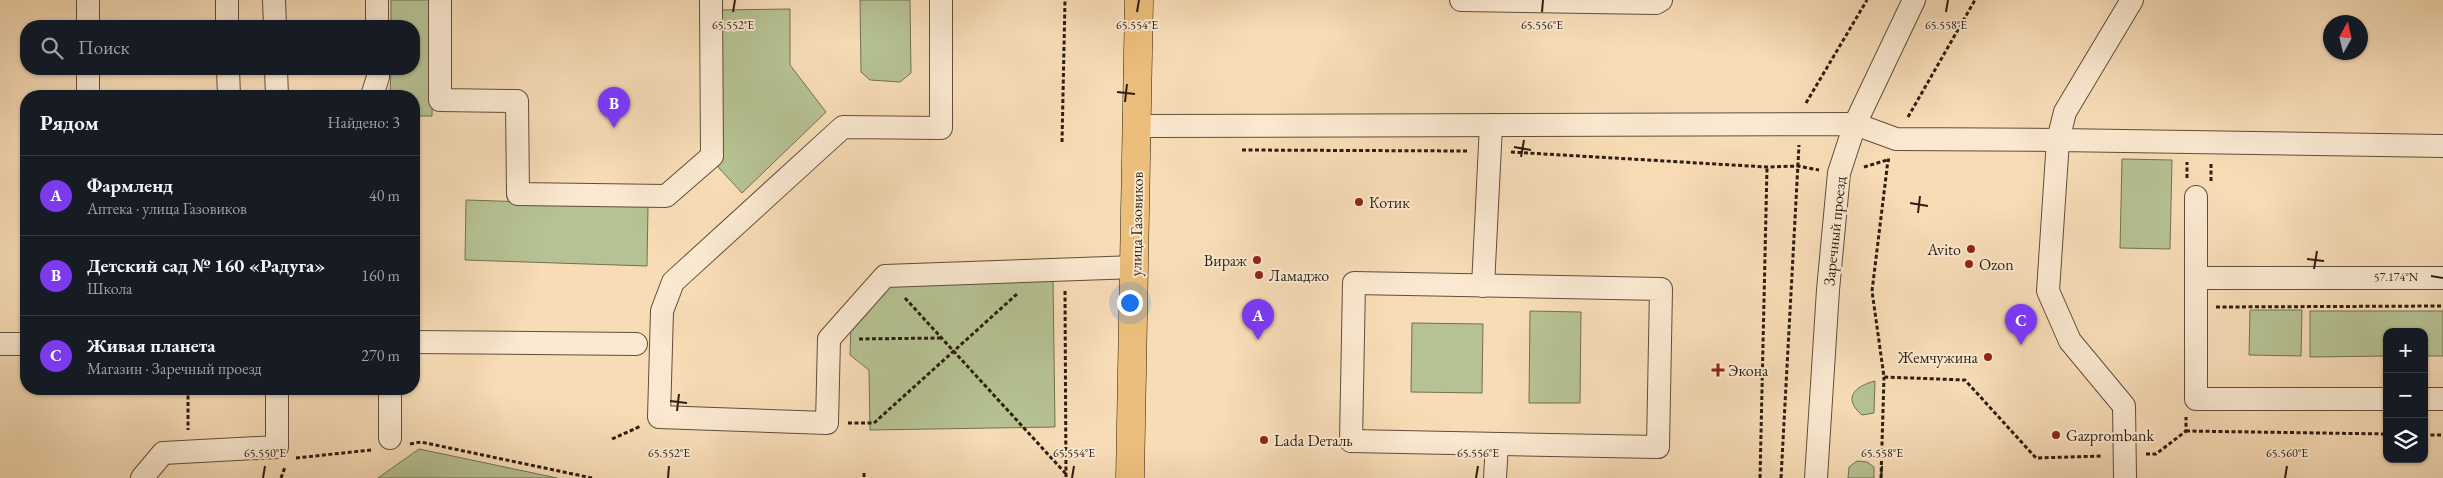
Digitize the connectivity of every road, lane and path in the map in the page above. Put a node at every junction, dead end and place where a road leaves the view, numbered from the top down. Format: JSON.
{"nodes":[{"id":1,"x":88,"y":0,"type":"edge"},
{"id":2,"x":227,"y":0,"type":"edge"},
{"id":3,"x":274,"y":0,"type":"edge"},
{"id":4,"x":377,"y":0,"type":"edge"},
{"id":5,"x":440,"y":0,"type":"edge"},
{"id":6,"x":711,"y":0,"type":"edge"},
{"id":7,"x":941,"y":0,"type":"edge"},
{"id":8,"x":1065,"y":0,"type":"edge"},
{"id":9,"x":1139,"y":0,"type":"edge"},
{"id":10,"x":1461,"y":0,"type":"edge"},
{"id":11,"x":1661,"y":0,"type":"edge"},
{"id":12,"x":1867,"y":0,"type":"edge"},
{"id":13,"x":1914,"y":0,"type":"edge"},
{"id":14,"x":1975,"y":0,"type":"edge"},
{"id":15,"x":2132,"y":0,"type":"edge"},
{"id":16,"x":88,"y":20,"type":"edge"},
{"id":17,"x":227,"y":20,"type":"edge"},
{"id":18,"x":275,"y":20,"type":"edge"},
{"id":19,"x":378,"y":20,"type":"edge"},
{"id":20,"x":88,"y":75,"type":"edge"},
{"id":21,"x":228,"y":75,"type":"edge"},
{"id":22,"x":276,"y":75,"type":"edge"},
{"id":23,"x":378,"y":75,"type":"edge"},
{"id":24,"x":88,"y":90,"type":"edge"},
{"id":25,"x":229,"y":90,"type":"edge"},
{"id":26,"x":277,"y":90,"type":"edge"},
{"id":27,"x":374,"y":90,"type":"edge"},
{"id":28,"x":1800,"y":124,"type":"junction"},
{"id":29,"x":1855,"y":124,"type":"junction"},
{"id":30,"x":1491,"y":125,"type":"junction"},
{"id":31,"x":1138,"y":126,"type":"junction"},
{"id":32,"x":1896,"y":139,"type":"junction"},
{"id":33,"x":2058,"y":140,"type":"junction"},
{"id":34,"x":1062,"y":142,"type":"dead end"},
{"id":35,"x":2443,"y":146,"type":"edge"},
{"id":36,"x":1242,"y":150,"type":"dead end"},
{"id":37,"x":1489,"y":151,"type":"junction"},
{"id":38,"x":2211,"y":159,"type":"dead end"},
{"id":39,"x":1798,"y":166,"type":"junction"},
{"id":40,"x":1768,"y":167,"type":"junction"},
{"id":41,"x":1839,"y":173,"type":"junction"},
{"id":42,"x":2204,"y":193,"type":"joint"},
{"id":43,"x":1136,"y":267,"type":"junction"},
{"id":44,"x":1065,"y":269,"type":"junction"},
{"id":45,"x":1042,"y":270,"type":"junction"},
{"id":46,"x":885,"y":276,"type":"junction"},
{"id":47,"x":2196,"y":278,"type":"junction"},
{"id":48,"x":2443,"y":278,"type":"edge"},
{"id":49,"x":1483,"y":286,"type":"junction"},
{"id":50,"x":2443,"y":306,"type":"edge"},
{"id":51,"x":2196,"y":307,"type":"junction"},
{"id":52,"x":942,"y":338,"type":"junction"},
{"id":53,"x":829,"y":339,"type":"junction"},
{"id":54,"x":420,"y":342,"type":"edge"},
{"id":55,"x":0,"y":344,"type":"edge"},
{"id":56,"x":20,"y":344,"type":"edge"},
{"id":57,"x":636,"y":344,"type":"dead end"},
{"id":58,"x":955,"y":352,"type":"junction"},
{"id":59,"x":1884,"y":376,"type":"dead end"},
{"id":60,"x":188,"y":395,"type":"edge"},
{"id":61,"x":277,"y":395,"type":"edge"},
{"id":62,"x":390,"y":395,"type":"edge"},
{"id":63,"x":2383,"y":399,"type":"edge"},
{"id":64,"x":2428,"y":399,"type":"edge"},
{"id":65,"x":2443,"y":399,"type":"edge"},
{"id":66,"x":659,"y":417,"type":"junction"},
{"id":67,"x":827,"y":423,"type":"junction"},
{"id":68,"x":2186,"y":431,"type":"dead end"},
{"id":69,"x":2383,"y":434,"type":"edge"},
{"id":70,"x":2428,"y":434,"type":"edge"},
{"id":71,"x":2443,"y":435,"type":"edge"},
{"id":72,"x":390,"y":438,"type":"dead end"},
{"id":73,"x":612,"y":439,"type":"dead end"},
{"id":74,"x":1497,"y":444,"type":"junction"},
{"id":75,"x":188,"y":450,"type":"junction"},
{"id":76,"x":864,"y":473,"type":"dead end"},
{"id":77,"x":1066,"y":476,"type":"edge"},
{"id":78,"x":142,"y":478,"type":"edge"},
{"id":79,"x":864,"y":478,"type":"edge"},
{"id":80,"x":1130,"y":478,"type":"edge"},
{"id":81,"x":1495,"y":478,"type":"edge"},
{"id":82,"x":1760,"y":478,"type":"edge"},
{"id":83,"x":1781,"y":478,"type":"edge"},
{"id":84,"x":1816,"y":478,"type":"edge"},
{"id":85,"x":1881,"y":478,"type":"edge"},
{"id":86,"x":2125,"y":478,"type":"edge"}],
"edges":[{"from":1,"to":16,"type":"street"},
{"from":2,"to":17,"type":"street"},
{"from":3,"to":18,"type":"street"},
{"from":4,"to":19,"type":"street"},
{"from":5,"to":6,"type":"street"},
{"from":7,"to":66,"type":"street"},
{"from":8,"to":34,"type":"path"},
{"from":9,"to":31,"type":"main road","name":"улица Газовиков"},
{"from":10,"to":11,"type":"street"},
{"from":12,"to":28,"type":"path"},
{"from":13,"to":29,"type":"street","name":"Заречный проезд"},
{"from":14,"to":32,"type":"path"},
{"from":15,"to":33,"type":"street"},
{"from":20,"to":24,"type":"street"},
{"from":21,"to":25,"type":"street"},
{"from":22,"to":26,"type":"street"},
{"from":23,"to":27,"type":"street"},
{"from":28,"to":29,"type":"street"},
{"from":28,"to":30,"type":"street"},
{"from":28,"to":39,"type":"path"},
{"from":29,"to":32,"type":"street"},
{"from":29,"to":41,"type":"street","name":"Заречный проезд"},
{"from":30,"to":31,"type":"street"},
{"from":30,"to":37,"type":"street"},
{"from":31,"to":43,"type":"main road","name":"улица Газовиков"},
{"from":32,"to":33,"type":"street"},
{"from":32,"to":41,"type":"path"},
{"from":33,"to":35,"type":"street"},
{"from":33,"to":86,"type":"street"},
{"from":36,"to":37,"type":"path"},
{"from":37,"to":40,"type":"path"},
{"from":37,"to":49,"type":"street"},
{"from":38,"to":42,"type":"path"},
{"from":39,"to":40,"type":"path"},
{"from":39,"to":41,"type":"path"},
{"from":39,"to":83,"type":"path"},
{"from":40,"to":82,"type":"path"},
{"from":41,"to":84,"type":"street","name":"Заречный проезд"},
{"from":42,"to":47,"type":"street"},
{"from":43,"to":44,"type":"street"},
{"from":43,"to":80,"type":"main road","name":"улица Газовиков"},
{"from":44,"to":45,"type":"street"},
{"from":44,"to":77,"type":"path"},
{"from":45,"to":46,"type":"street"},
{"from":45,"to":58,"type":"path"},
{"from":46,"to":52,"type":"path"},
{"from":46,"to":53,"type":"street"},
{"from":47,"to":48,"type":"street"},
{"from":47,"to":51,"type":"street"},
{"from":49,"to":74,"type":"street"},
{"from":49,"to":74,"type":"street"},
{"from":50,"to":51,"type":"path"},
{"from":51,"to":63,"type":"street"},
{"from":52,"to":53,"type":"path"},
{"from":52,"to":58,"type":"path"},
{"from":53,"to":67,"type":"street"},
{"from":54,"to":57,"type":"street"},
{"from":55,"to":56,"type":"street"},
{"from":58,"to":67,"type":"path"},
{"from":58,"to":77,"type":"path"},
{"from":59,"to":85,"type":"path"},
{"from":60,"to":75,"type":"path"},
{"from":61,"to":75,"type":"street"},
{"from":62,"to":72,"type":"street"},
{"from":64,"to":65,"type":"street"},
{"from":66,"to":67,"type":"street"},
{"from":66,"to":73,"type":"path"},
{"from":68,"to":69,"type":"path"},
{"from":70,"to":71,"type":"path"},
{"from":74,"to":81,"type":"street"},
{"from":75,"to":78,"type":"street"},
{"from":76,"to":79,"type":"path"}]}
